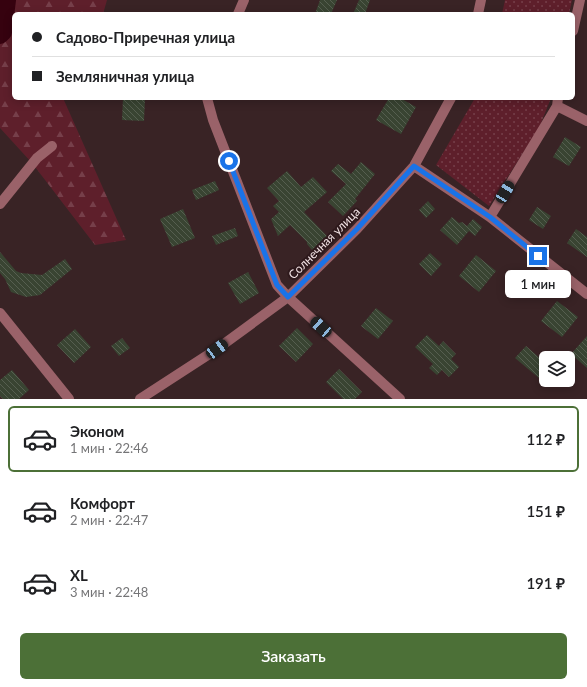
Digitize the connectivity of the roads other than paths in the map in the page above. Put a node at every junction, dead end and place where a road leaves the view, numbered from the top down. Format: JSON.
{"nodes":[{"id":1,"x":244,"y":0,"type":"edge"},
{"id":2,"x":481,"y":0,"type":"edge"},
{"id":3,"x":580,"y":0,"type":"edge"},
{"id":4,"x":239,"y":12,"type":"edge"},
{"id":5,"x":478,"y":12,"type":"edge"},
{"id":6,"x":575,"y":22,"type":"edge"},
{"id":7,"x":208,"y":100,"type":"edge"},
{"id":8,"x":450,"y":100,"type":"edge"},
{"id":9,"x":558,"y":102,"type":"edge"},
{"id":10,"x":587,"y":121,"type":"edge"},
{"id":11,"x":52,"y":146,"type":"dead end"},
{"id":12,"x":414,"y":166,"type":"junction"},
{"id":13,"x":0,"y":204,"type":"edge"},
{"id":14,"x":490,"y":217,"type":"junction"},
{"id":15,"x":587,"y":294,"type":"edge"},
{"id":16,"x":288,"y":297,"type":"junction"},
{"id":17,"x":0,"y":313,"type":"edge"},
{"id":18,"x":69,"y":399,"type":"edge"},
{"id":19,"x":140,"y":399,"type":"edge"},
{"id":20,"x":400,"y":399,"type":"edge"}],
"edges":[{"from":1,"to":4,"type":"lane"},
{"from":2,"to":5,"type":"lane"},
{"from":3,"to":6,"type":"lane"},
{"from":7,"to":16,"type":"lane"},
{"from":8,"to":12,"type":"lane","name":"Солнечная улица"},
{"from":9,"to":10,"type":"lane"},
{"from":9,"to":14,"type":"lane"},
{"from":11,"to":13,"type":"lane"},
{"from":12,"to":14,"type":"lane"},
{"from":12,"to":16,"type":"lane","name":"Солнечная улица"},
{"from":14,"to":15,"type":"lane"},
{"from":16,"to":19,"type":"lane","name":"Солнечная улица"},
{"from":16,"to":20,"type":"lane"},
{"from":17,"to":18,"type":"lane"}]}
